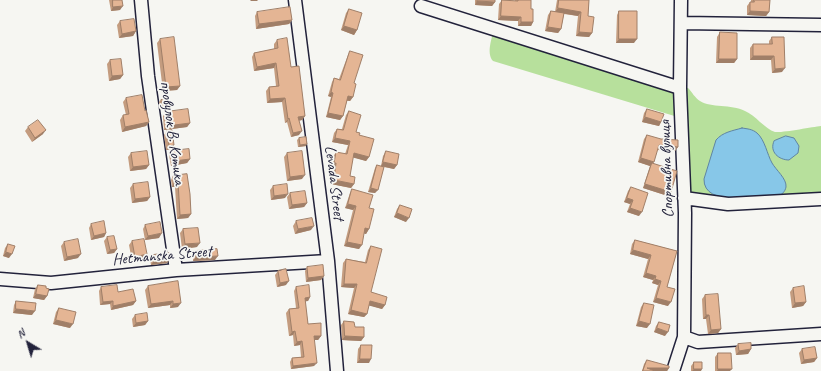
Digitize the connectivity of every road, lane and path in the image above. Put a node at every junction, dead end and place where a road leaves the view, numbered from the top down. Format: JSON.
{"nodes":[{"id":1,"x":141,"y":0,"type":"edge"},
{"id":2,"x":295,"y":0,"type":"edge"},
{"id":3,"x":681,"y":0,"type":"edge"},
{"id":4,"x":421,"y":6,"type":"dead end"},
{"id":5,"x":682,"y":22,"type":"junction"},
{"id":6,"x":821,"y":25,"type":"edge"},
{"id":7,"x":680,"y":88,"type":"junction"},
{"id":8,"x":684,"y":198,"type":"junction"},
{"id":9,"x":821,"y":199,"type":"edge"},
{"id":10,"x":328,"y":261,"type":"junction"},
{"id":11,"x":176,"y":270,"type":"junction"},
{"id":12,"x":0,"y":279,"type":"edge"},
{"id":13,"x":821,"y":334,"type":"edge"},
{"id":14,"x":684,"y":337,"type":"junction"},
{"id":15,"x":337,"y":371,"type":"edge"},
{"id":16,"x":673,"y":371,"type":"edge"}],
"edges":[{"from":1,"to":11,"type":"street","name":"провулок В. Котика"},
{"from":2,"to":10,"type":"street","name":"Levada Street"},
{"from":3,"to":5,"type":"street","name":"Спортивна вулиця"},
{"from":4,"to":7,"type":"street"},
{"from":5,"to":6,"type":"street"},
{"from":5,"to":7,"type":"street","name":"Спортивна вулиця"},
{"from":7,"to":8,"type":"street","name":"Спортивна вулиця"},
{"from":8,"to":9,"type":"street"},
{"from":8,"to":14,"type":"street","name":"Спортивна вулиця"},
{"from":10,"to":11,"type":"street","name":"Hetmanska Street"},
{"from":10,"to":15,"type":"street","name":"Levada Street"},
{"from":11,"to":12,"type":"street","name":"Hetmanska Street"},
{"from":13,"to":14,"type":"street"},
{"from":14,"to":16,"type":"street","name":"Спортивна вулиця"}]}
